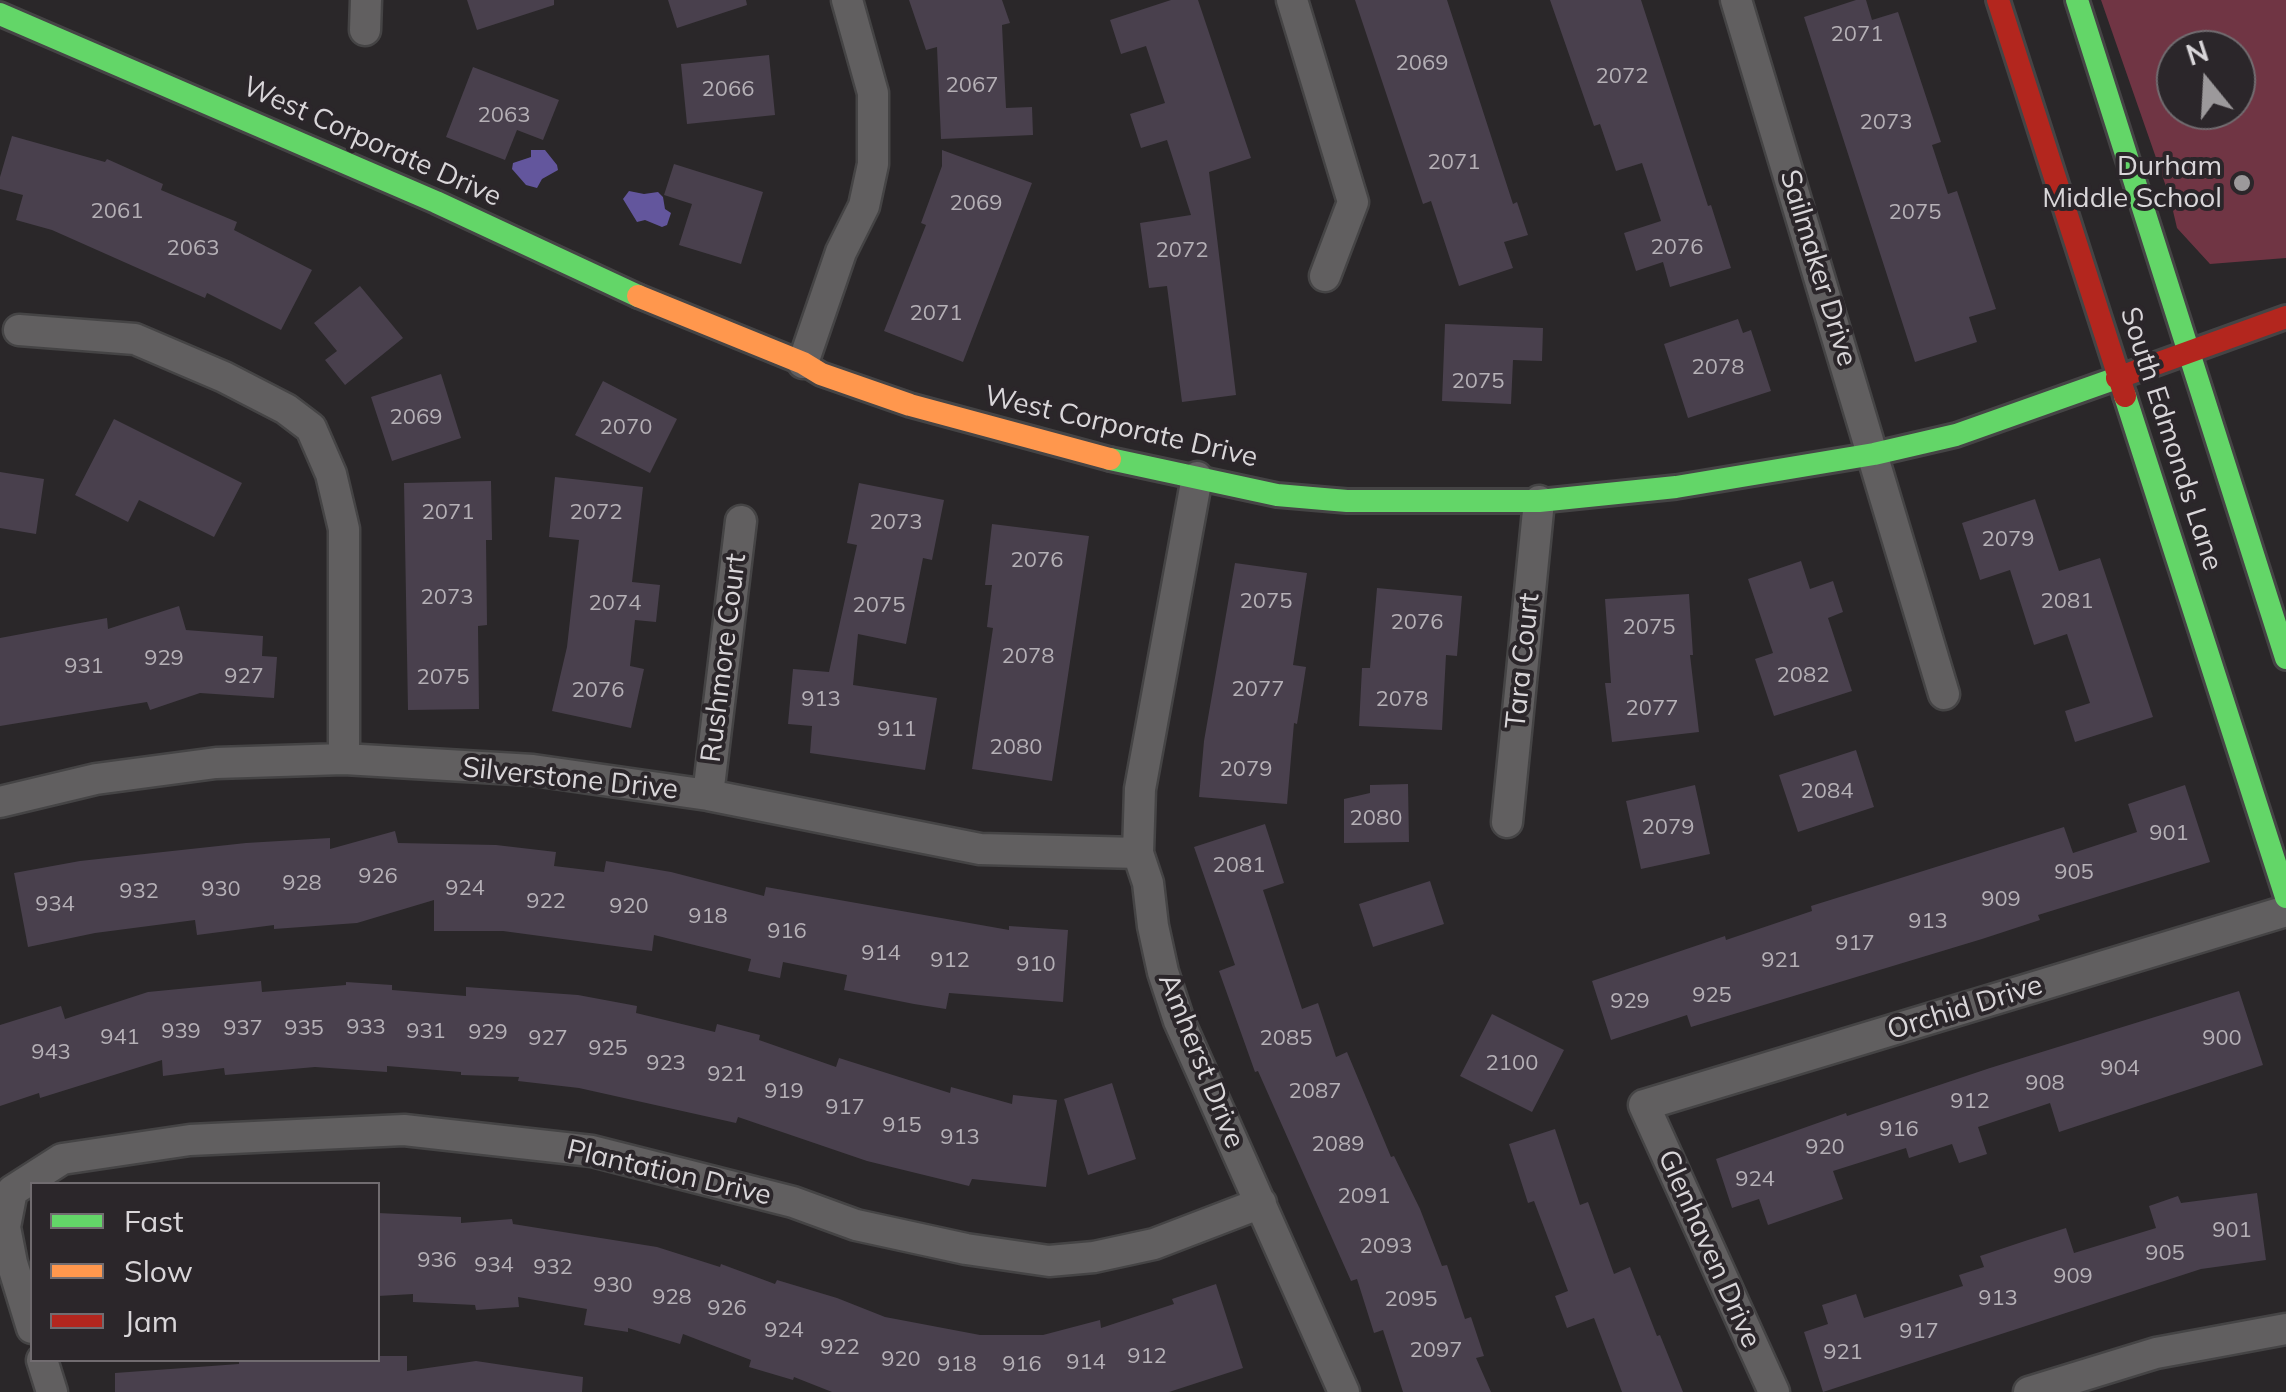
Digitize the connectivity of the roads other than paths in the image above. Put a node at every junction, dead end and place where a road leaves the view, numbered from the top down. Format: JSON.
{"nodes":[{"id":1,"x":848,"y":0,"type":"edge"},
{"id":2,"x":1292,"y":0,"type":"edge"},
{"id":3,"x":1736,"y":0,"type":"edge"},
{"id":4,"x":1998,"y":0,"type":"edge"},
{"id":5,"x":2077,"y":0,"type":"edge"},
{"id":6,"x":0,"y":14,"type":"edge"},
{"id":7,"x":1324,"y":276,"type":"dead end"},
{"id":8,"x":2286,"y":317,"type":"edge"},
{"id":9,"x":19,"y":330,"type":"dead end"},
{"id":10,"x":2190,"y":350,"type":"junction"},
{"id":11,"x":803,"y":363,"type":"junction"},
{"id":12,"x":2121,"y":376,"type":"junction"},
{"id":13,"x":1874,"y":454,"type":"junction"},
{"id":14,"x":1197,"y":477,"type":"junction"},
{"id":15,"x":1539,"y":500,"type":"junction"},
{"id":16,"x":741,"y":521,"type":"dead end"},
{"id":17,"x":2286,"y":658,"type":"edge"},
{"id":18,"x":1944,"y":694,"type":"dead end"},
{"id":19,"x":344,"y":759,"type":"junction"},
{"id":20,"x":708,"y":795,"type":"junction"},
{"id":21,"x":0,"y":802,"type":"edge"},
{"id":22,"x":1507,"y":822,"type":"dead end"},
{"id":23,"x":1138,"y":853,"type":"junction"},
{"id":24,"x":2286,"y":897,"type":"edge"},
{"id":25,"x":2286,"y":911,"type":"edge"},
{"id":26,"x":1644,"y":1105,"type":"joint"},
{"id":27,"x":1262,"y":1203,"type":"junction"},
{"id":28,"x":30,"y":1320,"type":"edge"},
{"id":29,"x":2286,"y":1329,"type":"edge"},
{"id":30,"x":43,"y":1362,"type":"edge"},
{"id":31,"x":52,"y":1392,"type":"edge"},
{"id":32,"x":1344,"y":1392,"type":"edge"},
{"id":33,"x":1774,"y":1392,"type":"edge"},
{"id":34,"x":2029,"y":1392,"type":"edge"}],
"edges":[{"from":1,"to":11,"type":"street"},
{"from":2,"to":7,"type":"street"},
{"from":3,"to":13,"type":"street","name":"Sailmaker Drive"},
{"from":4,"to":12,"type":"street","name":"South Edmonds Lane"},
{"from":5,"to":10,"type":"street","name":"South Edmonds Lane"},
{"from":6,"to":11,"type":"street","name":"West Corporate Drive"},
{"from":8,"to":10,"type":"street","name":"West Corporate Drive"},
{"from":9,"to":19,"type":"street"},
{"from":10,"to":12,"type":"street","name":"West Corporate Drive"},
{"from":10,"to":17,"type":"street","name":"South Edmonds Lane"},
{"from":11,"to":14,"type":"street","name":"West Corporate Drive"},
{"from":12,"to":13,"type":"street","name":"West Corporate Drive"},
{"from":12,"to":24,"type":"street","name":"South Edmonds Lane"},
{"from":13,"to":15,"type":"street","name":"West Corporate Drive"},
{"from":13,"to":18,"type":"street","name":"Sailmaker Drive"},
{"from":14,"to":15,"type":"street","name":"West Corporate Drive"},
{"from":14,"to":23,"type":"street","name":"Amherst Drive"},
{"from":15,"to":22,"type":"street","name":"Tara Court"},
{"from":16,"to":20,"type":"street","name":"Rushmore Court"},
{"from":19,"to":20,"type":"street","name":"Silverstone Drive"},
{"from":19,"to":21,"type":"street","name":"Silverstone Drive"},
{"from":20,"to":23,"type":"street","name":"Silverstone Drive"},
{"from":23,"to":27,"type":"street","name":"Amherst Drive"},
{"from":25,"to":26,"type":"street","name":"Orchid Drive"},
{"from":26,"to":33,"type":"street","name":"Glenhaven Drive"},
{"from":27,"to":28,"type":"street","name":"Plantation Drive"},
{"from":27,"to":32,"type":"street","name":"Amherst Drive"},
{"from":29,"to":34,"type":"street"},
{"from":30,"to":31,"type":"street"}]}
